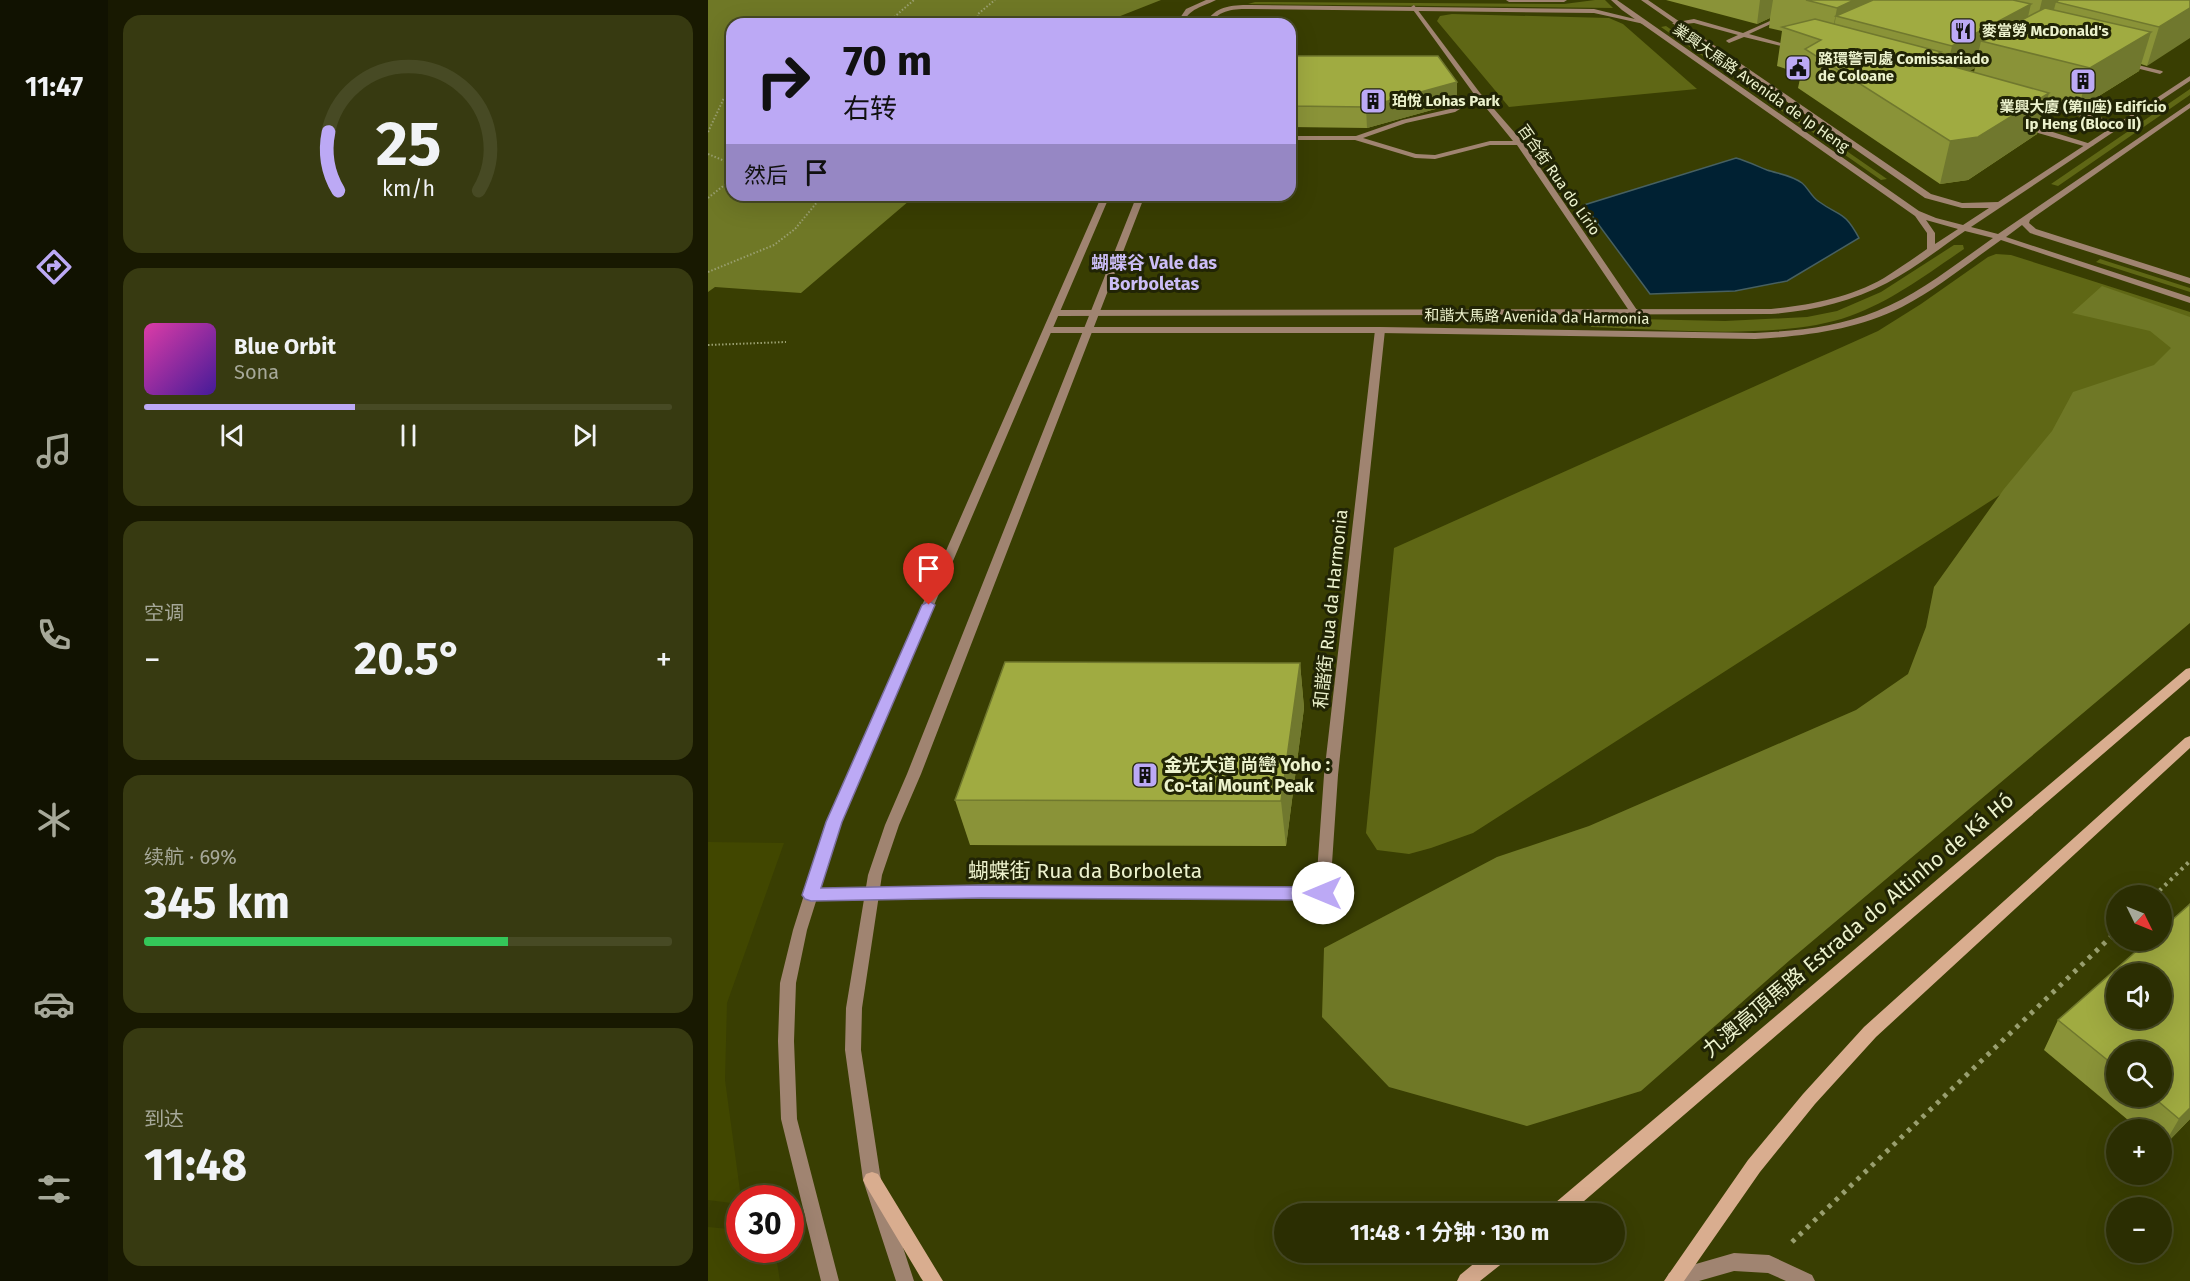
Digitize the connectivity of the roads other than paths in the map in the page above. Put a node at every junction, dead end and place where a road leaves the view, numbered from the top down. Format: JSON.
{"nodes":[{"id":1,"x":1213,"y":0,"type":"edge"},
{"id":2,"x":1498,"y":0,"type":"edge"},
{"id":3,"x":1564,"y":0,"type":"edge"},
{"id":4,"x":1614,"y":0,"type":"edge"},
{"id":5,"x":1645,"y":2,"type":"edge"},
{"id":6,"x":1414,"y":7,"type":"junction"},
{"id":7,"x":1793,"y":13,"type":"dead end"},
{"id":8,"x":1182,"y":18,"type":"edge"},
{"id":9,"x":1210,"y":18,"type":"edge"},
{"id":10,"x":1644,"y":22,"type":"junction"},
{"id":11,"x":1675,"y":23,"type":"junction"},
{"id":12,"x":1743,"y":34,"type":"junction"},
{"id":13,"x":1729,"y":41,"type":"dead end"},
{"id":14,"x":1808,"y":52,"type":"edge"},
{"id":15,"x":2114,"y":61,"type":"edge"},
{"id":16,"x":2160,"y":72,"type":"edge"},
{"id":17,"x":2190,"y":78,"type":"edge"},
{"id":18,"x":1478,"y":94,"type":"junction"},
{"id":19,"x":2016,"y":97,"type":"edge"},
{"id":20,"x":2190,"y":105,"type":"edge"},
{"id":21,"x":2014,"y":123,"type":"edge"},
{"id":22,"x":2119,"y":125,"type":"junction"},
{"id":23,"x":1296,"y":138,"type":"edge"},
{"id":24,"x":1355,"y":138,"type":"junction"},
{"id":25,"x":1519,"y":143,"type":"junction"},
{"id":26,"x":2090,"y":145,"type":"junction"},
{"id":27,"x":2007,"y":200,"type":"junction"},
{"id":28,"x":1103,"y":201,"type":"edge"},
{"id":29,"x":1139,"y":201,"type":"edge"},
{"id":30,"x":1916,"y":213,"type":"junction"},
{"id":31,"x":2026,"y":219,"type":"junction"},
{"id":32,"x":1965,"y":228,"type":"junction"},
{"id":33,"x":2000,"y":237,"type":"junction"},
{"id":34,"x":1931,"y":250,"type":"junction"},
{"id":35,"x":2190,"y":281,"type":"edge"},
{"id":36,"x":2190,"y":300,"type":"edge"},
{"id":37,"x":1056,"y":313,"type":"junction"},
{"id":38,"x":1095,"y":313,"type":"junction"},
{"id":39,"x":1635,"y":313,"type":"junction"},
{"id":40,"x":1048,"y":330,"type":"junction"},
{"id":41,"x":1088,"y":330,"type":"junction"},
{"id":42,"x":1380,"y":330,"type":"junction"},
{"id":43,"x":2190,"y":672,"type":"edge"},
{"id":44,"x":2190,"y":741,"type":"edge"},
{"id":45,"x":872,"y":893,"type":"junction"},
{"id":46,"x":1323,"y":893,"type":"joint"},
{"id":47,"x":811,"y":895,"type":"junction"},
{"id":48,"x":872,"y":1180,"type":"junction"},
{"id":49,"x":1568,"y":1203,"type":"edge"},
{"id":50,"x":1489,"y":1263,"type":"edge"},
{"id":51,"x":1674,"y":1280,"type":"edge"},
{"id":52,"x":830,"y":1281,"type":"edge"},
{"id":53,"x":905,"y":1281,"type":"edge"},
{"id":54,"x":934,"y":1281,"type":"edge"},
{"id":55,"x":1466,"y":1281,"type":"edge"},
{"id":56,"x":1806,"y":1281,"type":"edge"}],
"edges":[{"from":1,"to":8,"type":"street"},
{"from":2,"to":3,"type":"street"},
{"from":4,"to":10,"type":"street","name":"業興大馬路 Avenida de Ip Heng"},
{"from":5,"to":11,"type":"street","name":"業興大馬路 Avenida de Ip Heng"},
{"from":6,"to":9,"type":"street"},
{"from":6,"to":10,"type":"street"},
{"from":6,"to":18,"type":"street","name":"百合街 Rua do Lírio"},
{"from":7,"to":12,"type":"street"},
{"from":10,"to":30,"type":"street","name":"業興大馬路 Avenida de Ip Heng"},
{"from":11,"to":12,"type":"street"},
{"from":11,"to":27,"type":"street","name":"業興大馬路 Avenida de Ip Heng"},
{"from":12,"to":13,"type":"street"},
{"from":12,"to":14,"type":"street"},
{"from":15,"to":16,"type":"street"},
{"from":17,"to":22,"type":"street","name":"和諧大馬路 Avenida da Harmonia"},
{"from":18,"to":24,"type":"street"},
{"from":18,"to":25,"type":"street","name":"百合街 Rua do Lírio"},
{"from":19,"to":22,"type":"street"},
{"from":20,"to":31,"type":"street","name":"和諧大馬路 Avenida da Harmonia"},
{"from":21,"to":26,"type":"street"},
{"from":22,"to":26,"type":"street","name":"和諧大馬路 Avenida da Harmonia"},
{"from":23,"to":24,"type":"street"},
{"from":24,"to":25,"type":"street"},
{"from":25,"to":39,"type":"street","name":"百合街 Rua do Lírio"},
{"from":26,"to":27,"type":"street","name":"和諧大馬路 Avenida da Harmonia"},
{"from":27,"to":32,"type":"street","name":"和諧大馬路 Avenida da Harmonia"},
{"from":28,"to":37,"type":"street"},
{"from":29,"to":38,"type":"street"},
{"from":30,"to":32,"type":"street"},
{"from":30,"to":34,"type":"street"},
{"from":31,"to":33,"type":"street","name":"和諧大馬路 Avenida da Harmonia"},
{"from":31,"to":35,"type":"street"},
{"from":32,"to":33,"type":"street"},
{"from":32,"to":34,"type":"street","name":"和諧大馬路 Avenida da Harmonia"},
{"from":33,"to":36,"type":"street"},
{"from":33,"to":42,"type":"street","name":"和諧大馬路 Avenida da Harmonia"},
{"from":34,"to":39,"type":"street","name":"和諧大馬路 Avenida da Harmonia"},
{"from":37,"to":38,"type":"street","name":"和諧大馬路 Avenida da Harmonia"},
{"from":37,"to":40,"type":"street"},
{"from":38,"to":39,"type":"street","name":"和諧大馬路 Avenida da Harmonia"},
{"from":38,"to":41,"type":"street"},
{"from":40,"to":41,"type":"street","name":"和諧大馬路 Avenida da Harmonia"},
{"from":40,"to":47,"type":"street"},
{"from":41,"to":42,"type":"street","name":"和諧大馬路 Avenida da Harmonia"},
{"from":41,"to":45,"type":"street"},
{"from":42,"to":46,"type":"street","name":"和諧街 Rua da Harmonia"},
{"from":43,"to":49,"type":"main road","name":"九澳高頂馬路 Estrada do Altinho de Ká Hó"},
{"from":44,"to":51,"type":"main road"},
{"from":45,"to":46,"type":"street","name":"蝴蝶街 Rua da Borboleta"},
{"from":45,"to":47,"type":"street","name":"蝴蝶街 Rua da Borboleta"},
{"from":45,"to":48,"type":"street"},
{"from":47,"to":52,"type":"street"},
{"from":48,"to":53,"type":"street"},
{"from":48,"to":54,"type":"main road"},
{"from":50,"to":55,"type":"main road"},
{"from":51,"to":56,"type":"street"}]}
